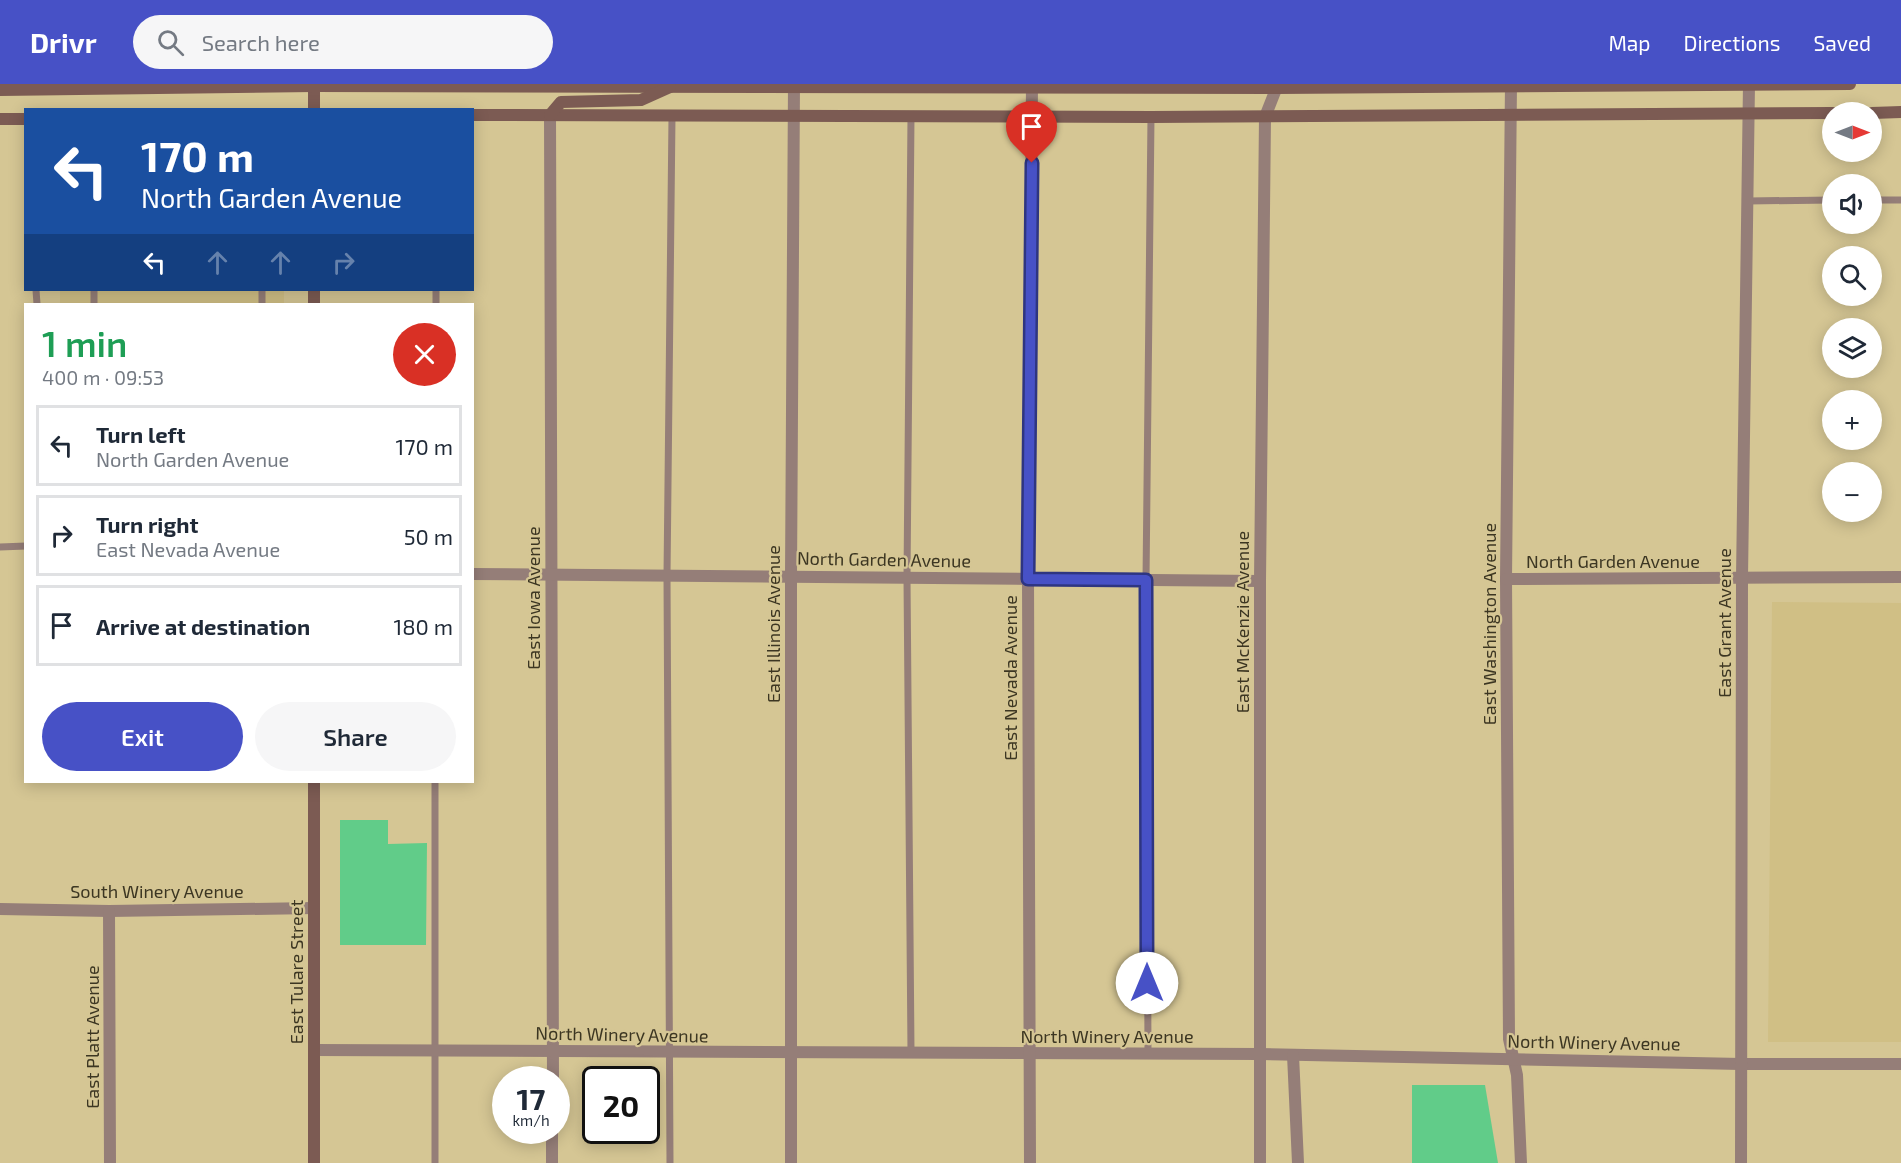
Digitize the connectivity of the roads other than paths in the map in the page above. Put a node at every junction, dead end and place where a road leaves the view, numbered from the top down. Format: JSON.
{"nodes":[{"id":1,"x":1749,"y":84,"type":"edge"},
{"id":2,"x":1850,"y":84,"type":"edge"},
{"id":3,"x":259,"y":85,"type":"edge"},
{"id":4,"x":314,"y":85,"type":"edge"},
{"id":5,"x":404,"y":85,"type":"edge"},
{"id":6,"x":551,"y":85,"type":"edge"},
{"id":7,"x":794,"y":85,"type":"edge"},
{"id":8,"x":1032,"y":85,"type":"edge"},
{"id":9,"x":1511,"y":85,"type":"edge"},
{"id":10,"x":1277,"y":86,"type":"edge"},
{"id":11,"x":671,"y":87,"type":"junction"},
{"id":12,"x":0,"y":90,"type":"edge"},
{"id":13,"x":314,"y":108,"type":"edge"},
{"id":14,"x":1901,"y":112,"type":"edge"},
{"id":15,"x":1822,"y":113,"type":"edge"},
{"id":16,"x":1882,"y":113,"type":"edge"},
{"id":17,"x":1750,"y":114,"type":"junction"},
{"id":18,"x":474,"y":115,"type":"edge"},
{"id":19,"x":550,"y":115,"type":"junction"},
{"id":20,"x":1511,"y":115,"type":"junction"},
{"id":21,"x":672,"y":116,"type":"junction"},
{"id":22,"x":794,"y":116,"type":"junction"},
{"id":23,"x":911,"y":116,"type":"junction"},
{"id":24,"x":1032,"y":117,"type":"junction"},
{"id":25,"x":1151,"y":117,"type":"junction"},
{"id":26,"x":1265,"y":117,"type":"junction"},
{"id":27,"x":0,"y":119,"type":"edge"},
{"id":28,"x":24,"y":119,"type":"edge"},
{"id":29,"x":1822,"y":200,"type":"edge"},
{"id":30,"x":1882,"y":200,"type":"edge"},
{"id":31,"x":1901,"y":200,"type":"edge"},
{"id":32,"x":1748,"y":201,"type":"junction"},
{"id":33,"x":24,"y":546,"type":"edge"},
{"id":34,"x":0,"y":547,"type":"edge"},
{"id":35,"x":474,"y":574,"type":"edge"},
{"id":36,"x":551,"y":576,"type":"junction"},
{"id":37,"x":667,"y":576,"type":"junction"},
{"id":38,"x":790,"y":576,"type":"junction"},
{"id":39,"x":1901,"y":577,"type":"edge"},
{"id":40,"x":907,"y":578,"type":"junction"},
{"id":41,"x":1742,"y":578,"type":"junction"},
{"id":42,"x":1028,"y":579,"type":"junction"},
{"id":43,"x":1506,"y":579,"type":"junction"},
{"id":44,"x":1146,"y":580,"type":"junction"},
{"id":45,"x":1260,"y":581,"type":"junction"},
{"id":46,"x":314,"y":783,"type":"edge"},
{"id":47,"x":435,"y":783,"type":"edge"},
{"id":48,"x":314,"y":908,"type":"junction"},
{"id":49,"x":0,"y":909,"type":"edge"},
{"id":50,"x":109,"y":911,"type":"junction"},
{"id":51,"x":314,"y":1050,"type":"junction"},
{"id":52,"x":435,"y":1051,"type":"junction"},
{"id":53,"x":553,"y":1051,"type":"junction"},
{"id":54,"x":911,"y":1052,"type":"junction"},
{"id":55,"x":670,"y":1053,"type":"junction"},
{"id":56,"x":792,"y":1053,"type":"junction"},
{"id":57,"x":1030,"y":1053,"type":"junction"},
{"id":58,"x":1148,"y":1054,"type":"junction"},
{"id":59,"x":1259,"y":1054,"type":"junction"},
{"id":60,"x":1293,"y":1056,"type":"junction"},
{"id":61,"x":1513,"y":1058,"type":"junction"},
{"id":62,"x":1741,"y":1064,"type":"junction"},
{"id":63,"x":1901,"y":1064,"type":"edge"},
{"id":64,"x":553,"y":1066,"type":"edge"},
{"id":65,"x":552,"y":1144,"type":"edge"},
{"id":66,"x":110,"y":1163,"type":"edge"},
{"id":67,"x":314,"y":1163,"type":"edge"},
{"id":68,"x":435,"y":1163,"type":"edge"},
{"id":69,"x":552,"y":1163,"type":"edge"},
{"id":70,"x":670,"y":1163,"type":"edge"},
{"id":71,"x":791,"y":1163,"type":"edge"},
{"id":72,"x":1030,"y":1163,"type":"edge"},
{"id":73,"x":1260,"y":1163,"type":"edge"},
{"id":74,"x":1298,"y":1163,"type":"edge"},
{"id":75,"x":1521,"y":1163,"type":"edge"},
{"id":76,"x":1741,"y":1163,"type":"edge"}],
"edges":[{"from":1,"to":2,"type":"main road"},
{"from":1,"to":9,"type":"main road"},
{"from":1,"to":17,"type":"street","name":"East Grant Avenue"},
{"from":3,"to":4,"type":"main road"},
{"from":3,"to":12,"type":"main road"},
{"from":4,"to":5,"type":"main road"},
{"from":4,"to":13,"type":"main road"},
{"from":5,"to":6,"type":"main road"},
{"from":6,"to":11,"type":"main road"},
{"from":7,"to":8,"type":"main road"},
{"from":7,"to":11,"type":"main road"},
{"from":7,"to":22,"type":"street","name":"East Illinois Avenue"},
{"from":8,"to":10,"type":"main road"},
{"from":8,"to":24,"type":"street","name":"East Nevada Avenue"},
{"from":9,"to":10,"type":"main road"},
{"from":9,"to":20,"type":"street","name":"East Washington Avenue"},
{"from":10,"to":26,"type":"street","name":"East McKenzie Avenue"},
{"from":11,"to":19,"type":"main road"},
{"from":14,"to":16,"type":"main road"},
{"from":15,"to":17,"type":"main road"},
{"from":17,"to":20,"type":"main road"},
{"from":17,"to":32,"type":"street","name":"East Grant Avenue"},
{"from":18,"to":19,"type":"main road"},
{"from":19,"to":21,"type":"main road"},
{"from":19,"to":36,"type":"street","name":"East Iowa Avenue"},
{"from":20,"to":26,"type":"main road"},
{"from":20,"to":43,"type":"street","name":"East Washington Avenue"},
{"from":21,"to":22,"type":"main road"},
{"from":21,"to":37,"type":"lane"},
{"from":22,"to":23,"type":"main road"},
{"from":22,"to":38,"type":"street","name":"East Illinois Avenue"},
{"from":23,"to":24,"type":"main road"},
{"from":23,"to":40,"type":"lane"},
{"from":24,"to":25,"type":"main road"},
{"from":24,"to":42,"type":"street","name":"East Nevada Avenue"},
{"from":25,"to":26,"type":"main road"},
{"from":25,"to":44,"type":"lane"},
{"from":26,"to":45,"type":"street","name":"East McKenzie Avenue"},
{"from":27,"to":28,"type":"main road"},
{"from":29,"to":32,"type":"lane"},
{"from":30,"to":31,"type":"lane"},
{"from":32,"to":41,"type":"street","name":"East Grant Avenue"},
{"from":33,"to":34,"type":"lane"},
{"from":35,"to":36,"type":"street","name":"North Garden Avenue"},
{"from":36,"to":37,"type":"street","name":"North Garden Avenue"},
{"from":36,"to":53,"type":"street","name":"East Iowa Avenue"},
{"from":37,"to":38,"type":"street","name":"North Garden Avenue"},
{"from":37,"to":55,"type":"lane"},
{"from":38,"to":40,"type":"street","name":"North Garden Avenue"},
{"from":38,"to":56,"type":"street","name":"East Illinois Avenue"},
{"from":39,"to":41,"type":"street","name":"North Garden Avenue"},
{"from":40,"to":42,"type":"street","name":"North Garden Avenue"},
{"from":40,"to":54,"type":"lane"},
{"from":41,"to":43,"type":"street","name":"North Garden Avenue"},
{"from":41,"to":62,"type":"street","name":"East Grant Avenue"},
{"from":42,"to":44,"type":"street","name":"North Garden Avenue"},
{"from":42,"to":57,"type":"street","name":"East Nevada Avenue"},
{"from":43,"to":61,"type":"street","name":"East Washington Avenue"},
{"from":44,"to":45,"type":"street","name":"North Garden Avenue"},
{"from":44,"to":58,"type":"lane"},
{"from":45,"to":59,"type":"street","name":"East McKenzie Avenue"},
{"from":46,"to":48,"type":"main road","name":"East Tulare Street"},
{"from":47,"to":52,"type":"lane"},
{"from":48,"to":50,"type":"street","name":"South Winery Avenue"},
{"from":48,"to":51,"type":"main road","name":"East Tulare Street"},
{"from":49,"to":50,"type":"street","name":"South Winery Avenue"},
{"from":50,"to":66,"type":"street","name":"East Platt Avenue"},
{"from":51,"to":52,"type":"street","name":"North Winery Avenue"},
{"from":51,"to":67,"type":"main road","name":"East Tulare Street"},
{"from":52,"to":53,"type":"street","name":"North Winery Avenue"},
{"from":52,"to":68,"type":"lane"},
{"from":53,"to":55,"type":"street","name":"North Winery Avenue"},
{"from":53,"to":64,"type":"street","name":"East Iowa Avenue"},
{"from":54,"to":56,"type":"street","name":"North Winery Avenue"},
{"from":54,"to":57,"type":"street","name":"North Winery Avenue"},
{"from":55,"to":56,"type":"street","name":"North Winery Avenue"},
{"from":55,"to":70,"type":"lane"},
{"from":56,"to":71,"type":"street","name":"East Illinois Avenue"},
{"from":57,"to":58,"type":"street","name":"North Winery Avenue"},
{"from":57,"to":72,"type":"street","name":"East Nevada Avenue"},
{"from":58,"to":59,"type":"street","name":"North Winery Avenue"},
{"from":59,"to":60,"type":"street","name":"North Winery Avenue"},
{"from":59,"to":73,"type":"street","name":"East McKenzie Avenue"},
{"from":60,"to":61,"type":"street","name":"North Winery Avenue"},
{"from":60,"to":74,"type":"street"},
{"from":61,"to":62,"type":"street","name":"North Winery Avenue"},
{"from":61,"to":75,"type":"street","name":"East Washington Avenue"},
{"from":62,"to":63,"type":"street","name":"North Winery Avenue"},
{"from":62,"to":76,"type":"street","name":"East Grant Avenue"},
{"from":65,"to":69,"type":"street"}]}
